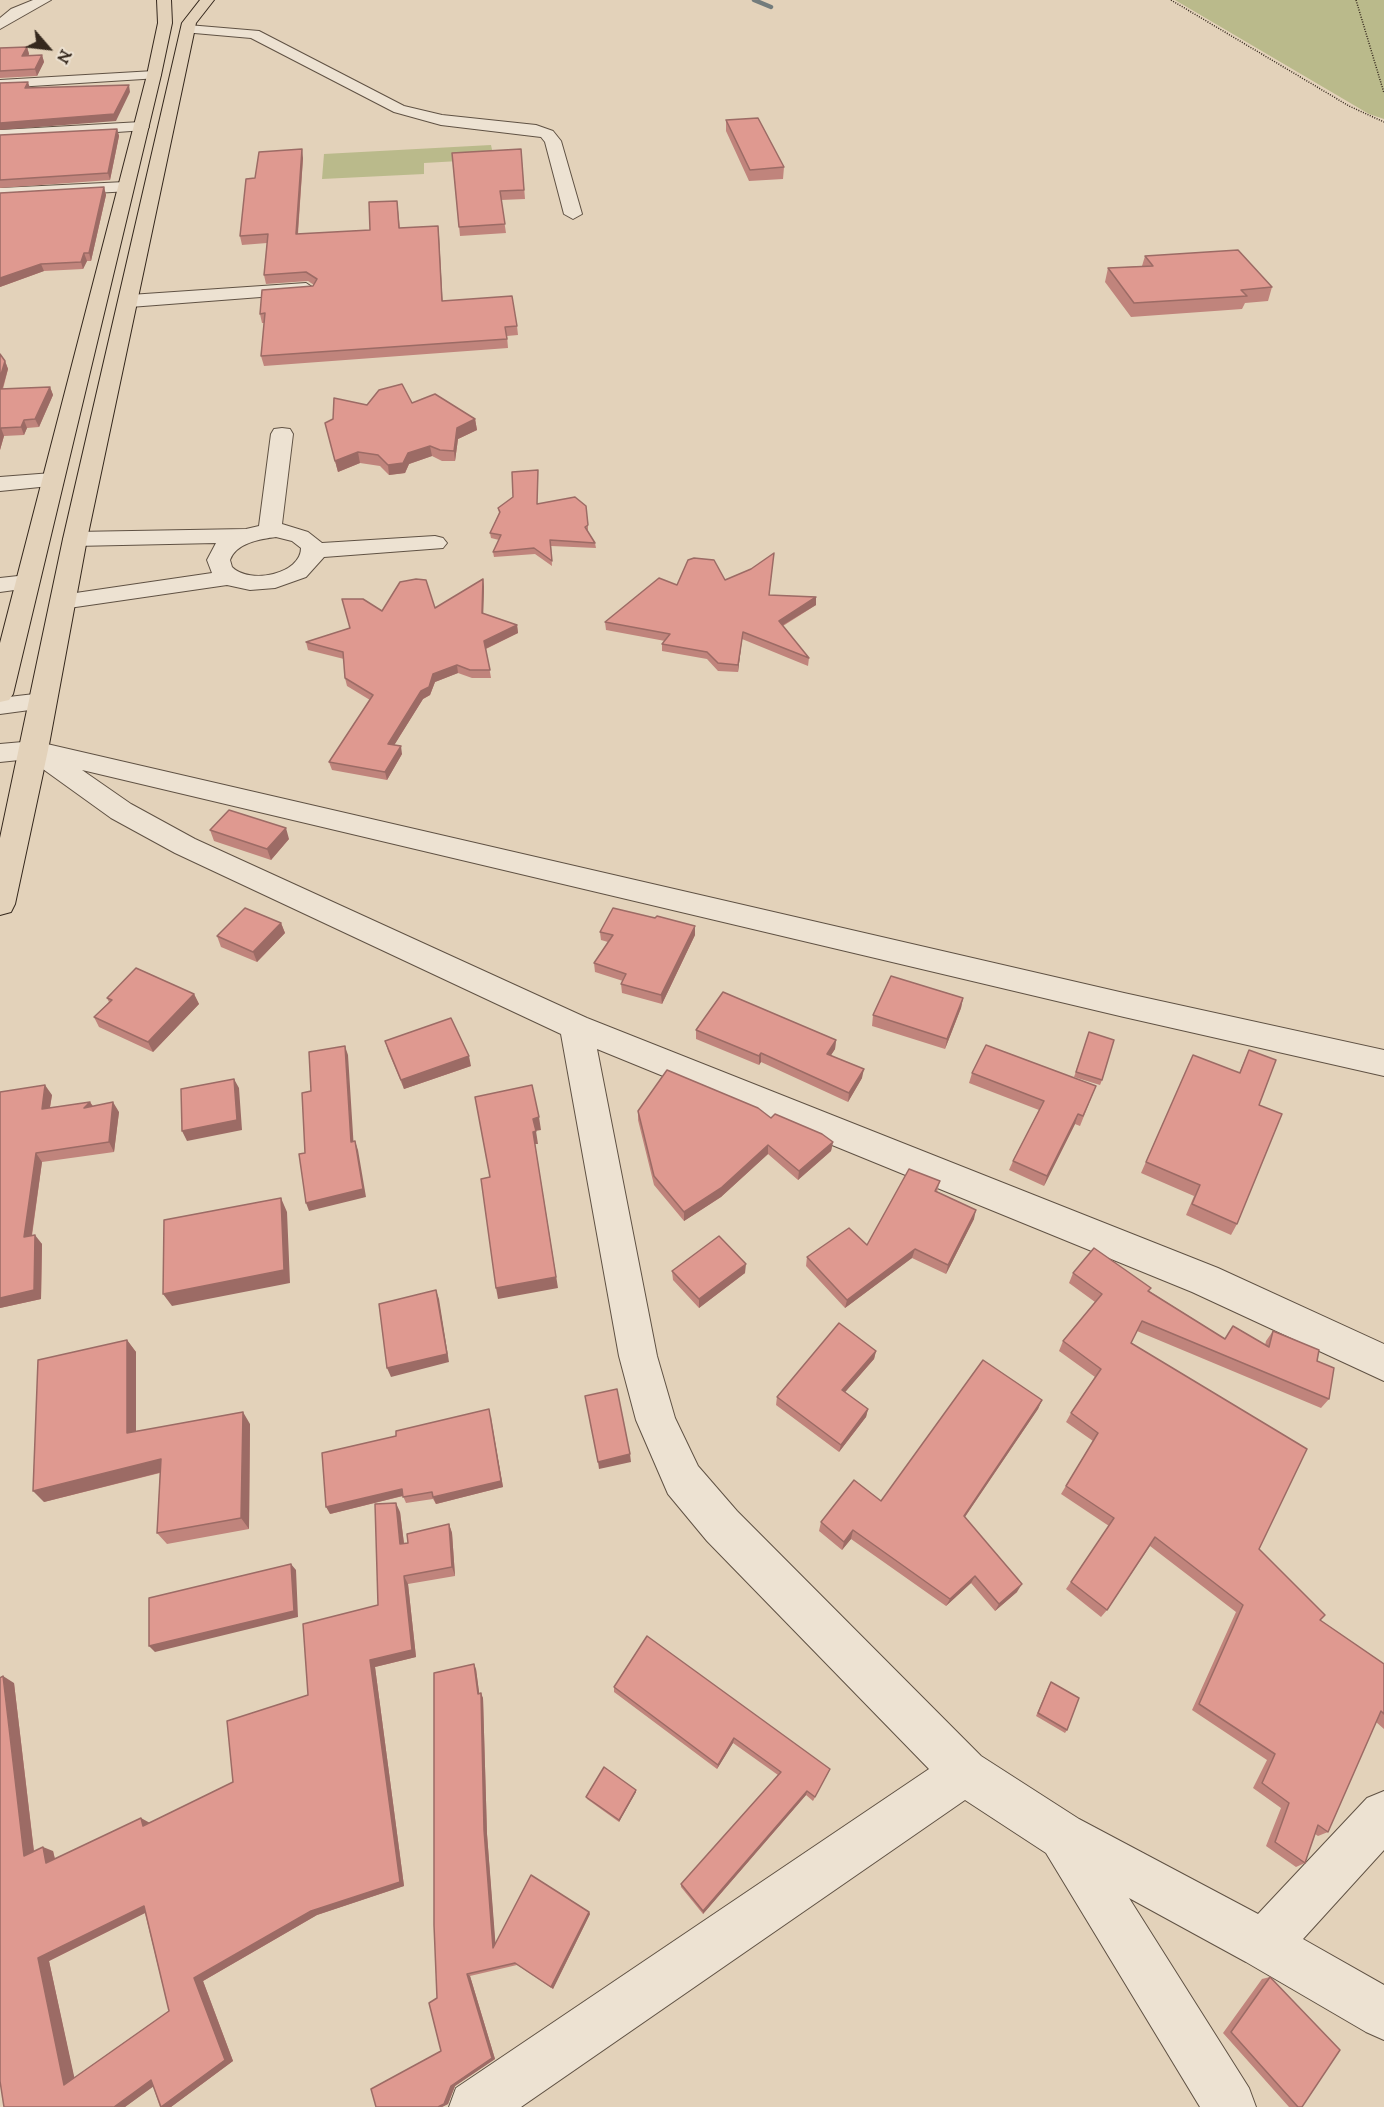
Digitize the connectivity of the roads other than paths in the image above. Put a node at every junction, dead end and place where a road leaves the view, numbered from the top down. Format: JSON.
{"nodes":[{"id":1,"x":44,"y":0,"type":"edge"},
{"id":2,"x":164,"y":0,"type":"edge"},
{"id":3,"x":207,"y":0,"type":"edge"},
{"id":4,"x":0,"y":25,"type":"edge"},
{"id":5,"x":188,"y":29,"type":"junction"},
{"id":6,"x":154,"y":75,"type":"junction"},
{"id":7,"x":0,"y":84,"type":"edge"},
{"id":8,"x":141,"y":127,"type":"junction"},
{"id":9,"x":0,"y":135,"type":"edge"},
{"id":10,"x":125,"y":187,"type":"junction"},
{"id":11,"x":0,"y":193,"type":"edge"},
{"id":12,"x":573,"y":214,"type":"dead end"},
{"id":13,"x":308,"y":289,"type":"edge"},
{"id":14,"x":130,"y":302,"type":"junction"},
{"id":15,"x":282,"y":434,"type":"dead end"},
{"id":16,"x":52,"y":480,"type":"junction"},
{"id":17,"x":0,"y":484,"type":"edge"},
{"id":18,"x":270,"y":530,"type":"junction"},
{"id":19,"x":245,"y":536,"type":"junction"},
{"id":20,"x":75,"y":539,"type":"junction"},
{"id":21,"x":435,"y":543,"type":"dead end"},
{"id":22,"x":312,"y":551,"type":"junction"},
{"id":23,"x":231,"y":577,"type":"junction"},
{"id":24,"x":27,"y":582,"type":"junction"},
{"id":25,"x":0,"y":585,"type":"edge"},
{"id":26,"x":62,"y":602,"type":"junction"},
{"id":27,"x":0,"y":694,"type":"edge"},
{"id":28,"x":42,"y":701,"type":"junction"},
{"id":29,"x":0,"y":706,"type":"edge"},
{"id":30,"x":34,"y":750,"type":"junction"},
{"id":31,"x":0,"y":753,"type":"edge"},
{"id":32,"x":0,"y":904,"type":"edge"},
{"id":33,"x":576,"y":1027,"type":"junction"},
{"id":34,"x":1384,"y":1063,"type":"edge"},
{"id":35,"x":1384,"y":1363,"type":"edge"},
{"id":36,"x":965,"y":1772,"type":"junction"},
{"id":37,"x":1384,"y":1815,"type":"edge"},
{"id":38,"x":1062,"y":1836,"type":"junction"},
{"id":39,"x":1264,"y":1944,"type":"junction"},
{"id":40,"x":1384,"y":2014,"type":"edge"},
{"id":41,"x":475,"y":2107,"type":"edge"},
{"id":42,"x":1230,"y":2107,"type":"edge"}],
"edges":[{"from":1,"to":4,"type":"street"},
{"from":2,"to":6,"type":"main road"},
{"from":3,"to":5,"type":"main road"},
{"from":5,"to":12,"type":"street"},
{"from":5,"to":14,"type":"main road"},
{"from":6,"to":7,"type":"street"},
{"from":6,"to":8,"type":"main road"},
{"from":8,"to":9,"type":"street"},
{"from":8,"to":10,"type":"main road"},
{"from":10,"to":11,"type":"street"},
{"from":10,"to":16,"type":"main road"},
{"from":13,"to":14,"type":"street"},
{"from":14,"to":20,"type":"main road"},
{"from":15,"to":18,"type":"street"},
{"from":16,"to":17,"type":"street"},
{"from":16,"to":24,"type":"main road"},
{"from":18,"to":19,"type":"street"},
{"from":18,"to":22,"type":"street"},
{"from":19,"to":20,"type":"street"},
{"from":19,"to":23,"type":"street"},
{"from":20,"to":26,"type":"main road"},
{"from":21,"to":22,"type":"street"},
{"from":22,"to":23,"type":"street"},
{"from":23,"to":26,"type":"street"},
{"from":24,"to":25,"type":"street"},
{"from":24,"to":27,"type":"main road"},
{"from":26,"to":28,"type":"main road"},
{"from":28,"to":29,"type":"street"},
{"from":28,"to":30,"type":"main road"},
{"from":30,"to":31,"type":"street"},
{"from":30,"to":32,"type":"main road"},
{"from":30,"to":33,"type":"street"},
{"from":30,"to":34,"type":"street"},
{"from":33,"to":35,"type":"street"},
{"from":33,"to":36,"type":"street"},
{"from":36,"to":38,"type":"street"},
{"from":36,"to":41,"type":"street"},
{"from":37,"to":39,"type":"street"},
{"from":38,"to":39,"type":"street"},
{"from":38,"to":42,"type":"street"},
{"from":39,"to":40,"type":"street"}]}
